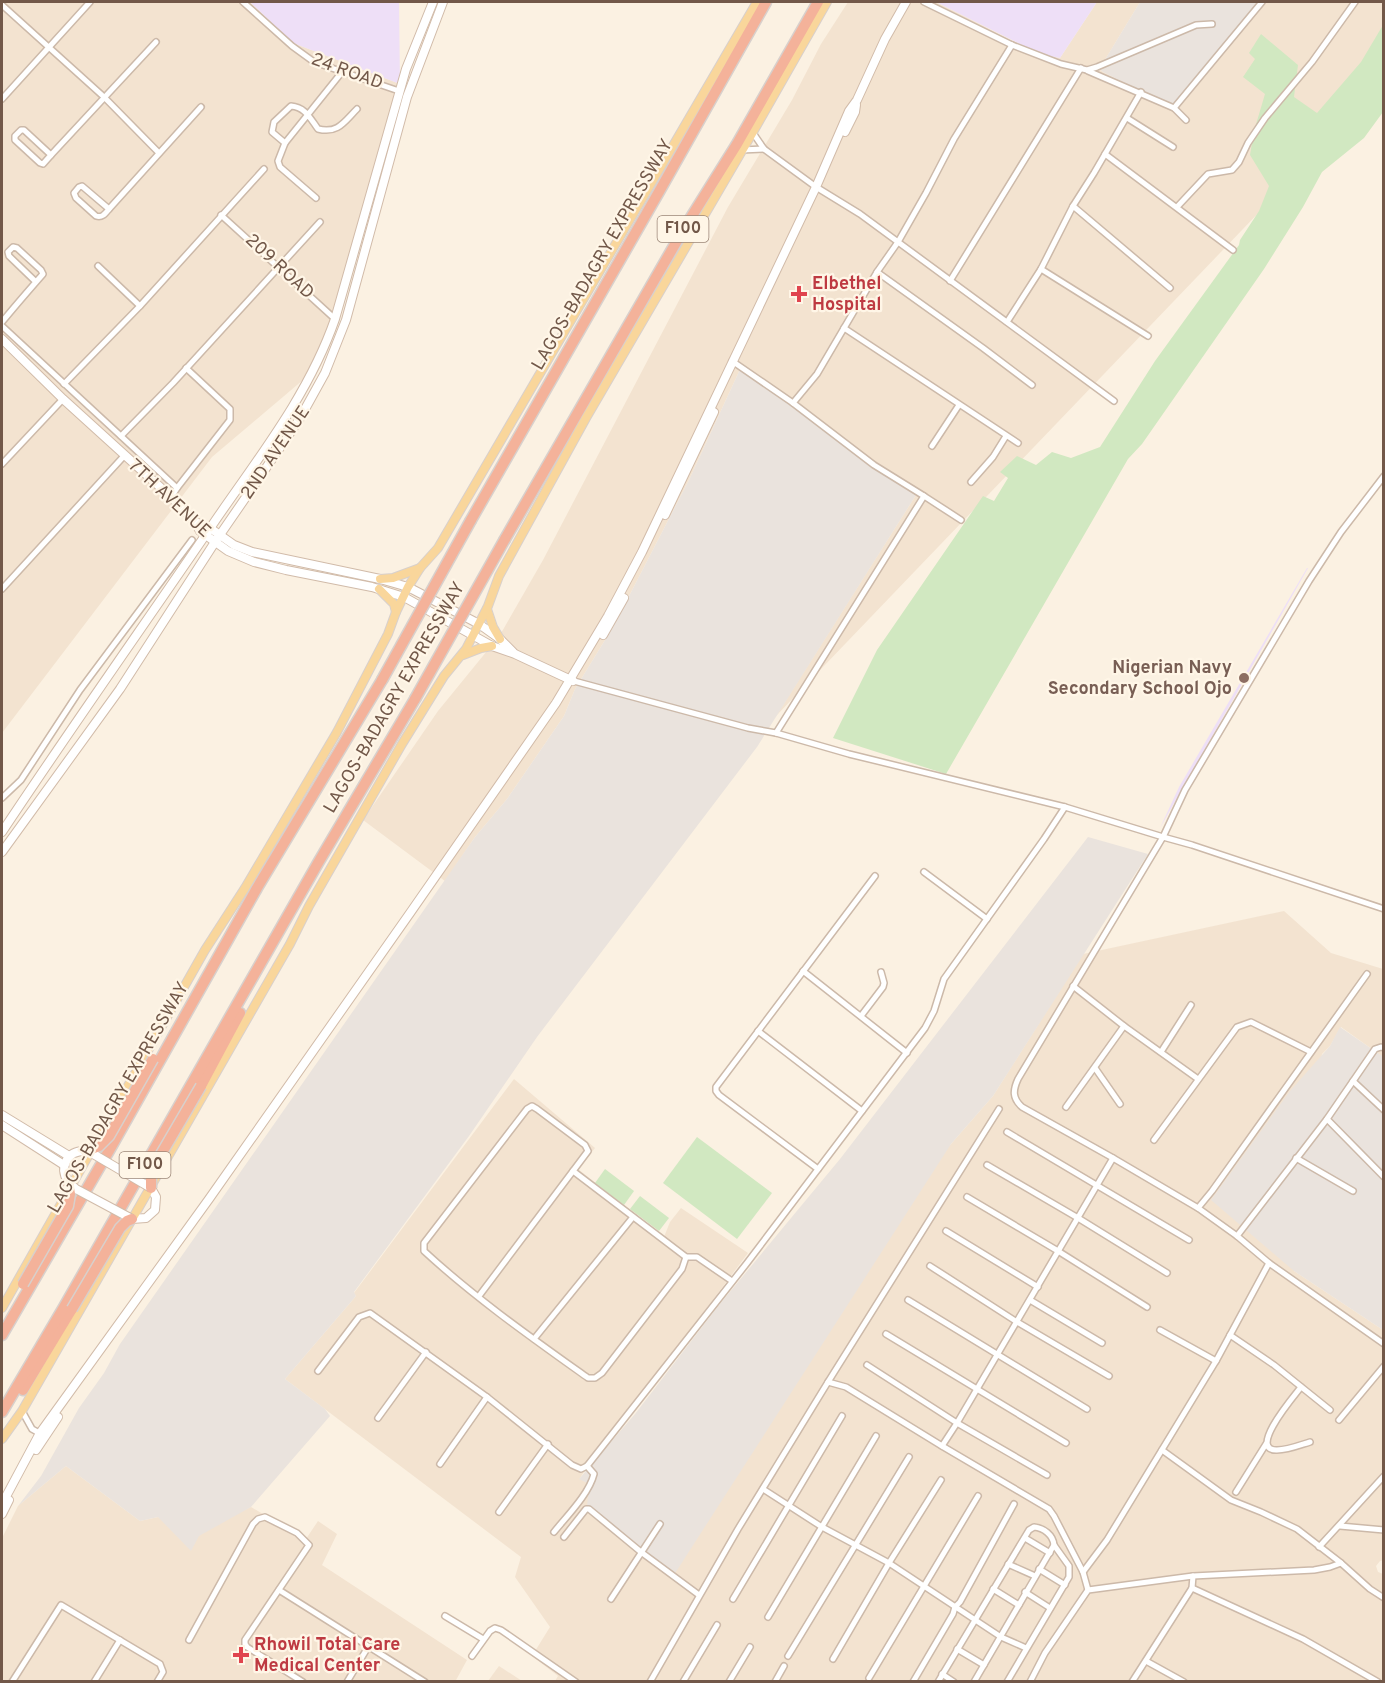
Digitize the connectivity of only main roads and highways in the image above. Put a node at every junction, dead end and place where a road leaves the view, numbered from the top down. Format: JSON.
{"nodes":[{"id":1,"x":433,"y":2,"type":"edge"},
{"id":2,"x":441,"y":2,"type":"edge"},
{"id":3,"x":757,"y":2,"type":"edge"},
{"id":4,"x":766,"y":2,"type":"edge"},
{"id":5,"x":818,"y":2,"type":"edge"},
{"id":6,"x":826,"y":2,"type":"edge"},
{"id":7,"x":906,"y":2,"type":"edge"},
{"id":8,"x":2,"y":339,"type":"edge"},
{"id":9,"x":195,"y":522,"type":"junction"},
{"id":10,"x":210,"y":528,"type":"junction"},
{"id":11,"x":221,"y":535,"type":"junction"},
{"id":12,"x":205,"y":536,"type":"junction"},
{"id":13,"x":215,"y":542,"type":"junction"},
{"id":14,"x":420,"y":568,"type":"junction"},
{"id":15,"x":380,"y":579,"type":"junction"},
{"id":16,"x":408,"y":587,"type":"junction"},
{"id":17,"x":379,"y":589,"type":"junction"},
{"id":18,"x":404,"y":597,"type":"junction"},
{"id":19,"x":487,"y":609,"type":"junction"},
{"id":20,"x":396,"y":612,"type":"junction"},
{"id":21,"x":479,"y":624,"type":"junction"},
{"id":22,"x":473,"y":636,"type":"junction"},
{"id":23,"x":500,"y":639,"type":"junction"},
{"id":24,"x":492,"y":646,"type":"junction"},
{"id":25,"x":514,"y":654,"type":"junction"},
{"id":26,"x":462,"y":655,"type":"junction"},
{"id":27,"x":572,"y":681,"type":"junction"},
{"id":28,"x":2,"y":832,"type":"edge"},
{"id":29,"x":2,"y":852,"type":"edge"},
{"id":30,"x":257,"y":888,"type":"junction"},
{"id":31,"x":287,"y":918,"type":"junction"},
{"id":32,"x":2,"y":1115,"type":"edge"},
{"id":33,"x":2,"y":1125,"type":"edge"},
{"id":34,"x":86,"y":1151,"type":"junction"},
{"id":35,"x":69,"y":1156,"type":"junction"},
{"id":36,"x":64,"y":1165,"type":"junction"},
{"id":37,"x":68,"y":1182,"type":"junction"},
{"id":38,"x":151,"y":1188,"type":"junction"},
{"id":39,"x":132,"y":1219,"type":"junction"},
{"id":40,"x":2,"y":1308,"type":"edge"},
{"id":41,"x":2,"y":1323,"type":"edge"},
{"id":42,"x":2,"y":1335,"type":"edge"},
{"id":43,"x":2,"y":1412,"type":"edge"},
{"id":44,"x":2,"y":1423,"type":"edge"},
{"id":45,"x":42,"y":1435,"type":"junction"},
{"id":46,"x":2,"y":1439,"type":"edge"},
{"id":47,"x":2,"y":1504,"type":"edge"},
{"id":48,"x":2,"y":1514,"type":"edge"}],
"edges":[{"from":1,"to":10,"type":"main road","name":"2ND AVENUE"},
{"from":2,"to":11,"type":"main road","name":"2ND AVENUE"},
{"from":3,"to":14,"type":"main road","name":"LAGOS-BADAGRY EXPRESSWAY"},
{"from":4,"to":30,"type":"highway","name":"LAGOS-BADAGRY EXPRESSWAY","number":"F100","bridge":true},
{"from":5,"to":31,"type":"highway","name":"LAGOS-BADAGRY EXPRESSWAY","number":"F100","bridge":true},
{"from":6,"to":19,"type":"main road","name":"LAGOS-BADAGRY EXPRESSWAY"},
{"from":7,"to":27,"type":"main road"},
{"from":8,"to":9,"type":"main road","name":"7TH AVENUE"},
{"from":9,"to":10,"type":"main road"},
{"from":9,"to":12,"type":"main road","name":"7TH AVENUE"},
{"from":10,"to":11,"type":"main road"},
{"from":10,"to":12,"type":"main road","name":"2ND AVENUE"},
{"from":11,"to":13,"type":"main road","name":"2ND AVENUE"},
{"from":11,"to":15,"type":"main road"},
{"from":12,"to":13,"type":"main road","name":"7TH AVENUE"},
{"from":12,"to":28,"type":"main road","name":"2ND AVENUE"},
{"from":13,"to":17,"type":"main road","name":"7TH AVENUE"},
{"from":13,"to":29,"type":"main road","name":"2ND AVENUE"},
{"from":14,"to":15,"type":"main road"},
{"from":14,"to":16,"type":"main road","name":"LAGOS-BADAGRY EXPRESSWAY"},
{"from":15,"to":16,"type":"main road"},
{"from":16,"to":18,"type":"main road","name":"LAGOS-BADAGRY EXPRESSWAY"},
{"from":16,"to":21,"type":"main road"},
{"from":17,"to":18,"type":"main road","name":"7TH AVENUE"},
{"from":17,"to":20,"type":"main road"},
{"from":18,"to":20,"type":"main road","name":"LAGOS-BADAGRY EXPRESSWAY"},
{"from":18,"to":22,"type":"main road","name":"7TH AVENUE"},
{"from":19,"to":21,"type":"main road","name":"LAGOS-BADAGRY EXPRESSWAY"},
{"from":19,"to":23,"type":"main road"},
{"from":20,"to":40,"type":"main road","name":"LAGOS-BADAGRY EXPRESSWAY"},
{"from":21,"to":22,"type":"main road","name":"LAGOS-BADAGRY EXPRESSWAY"},
{"from":21,"to":23,"type":"main road"},
{"from":22,"to":24,"type":"main road","name":"7TH AVENUE"},
{"from":22,"to":26,"type":"main road","name":"LAGOS-BADAGRY EXPRESSWAY"},
{"from":23,"to":25,"type":"main road"},
{"from":24,"to":25,"type":"main road","name":"7TH AVENUE"},
{"from":24,"to":26,"type":"main road"},
{"from":25,"to":27,"type":"main road","name":"7TH AVENUE"},
{"from":26,"to":46,"type":"main road","name":"LAGOS-BADAGRY EXPRESSWAY"},
{"from":27,"to":45,"type":"main road"},
{"from":30,"to":34,"type":"highway","bridge":true},
{"from":30,"to":42,"type":"highway","name":"LAGOS-BADAGRY EXPRESSWAY","number":"F100"},
{"from":31,"to":38,"type":"highway","bridge":true},
{"from":31,"to":43,"type":"highway","name":"LAGOS-BADAGRY EXPRESSWAY","number":"F100"},
{"from":32,"to":35,"type":"main road"},
{"from":33,"to":36,"type":"main road"},
{"from":34,"to":35,"type":"main road"},
{"from":34,"to":38,"type":"main road","bridge":true},
{"from":35,"to":36,"type":"main road"},
{"from":36,"to":37,"type":"main road"},
{"from":37,"to":39,"type":"main road","bridge":true},
{"from":37,"to":41,"type":"highway","bridge":true},
{"from":38,"to":39,"type":"main road"},
{"from":39,"to":44,"type":"highway","bridge":true},
{"from":45,"to":47,"type":"main road"},
{"from":45,"to":48,"type":"main road"}]}
